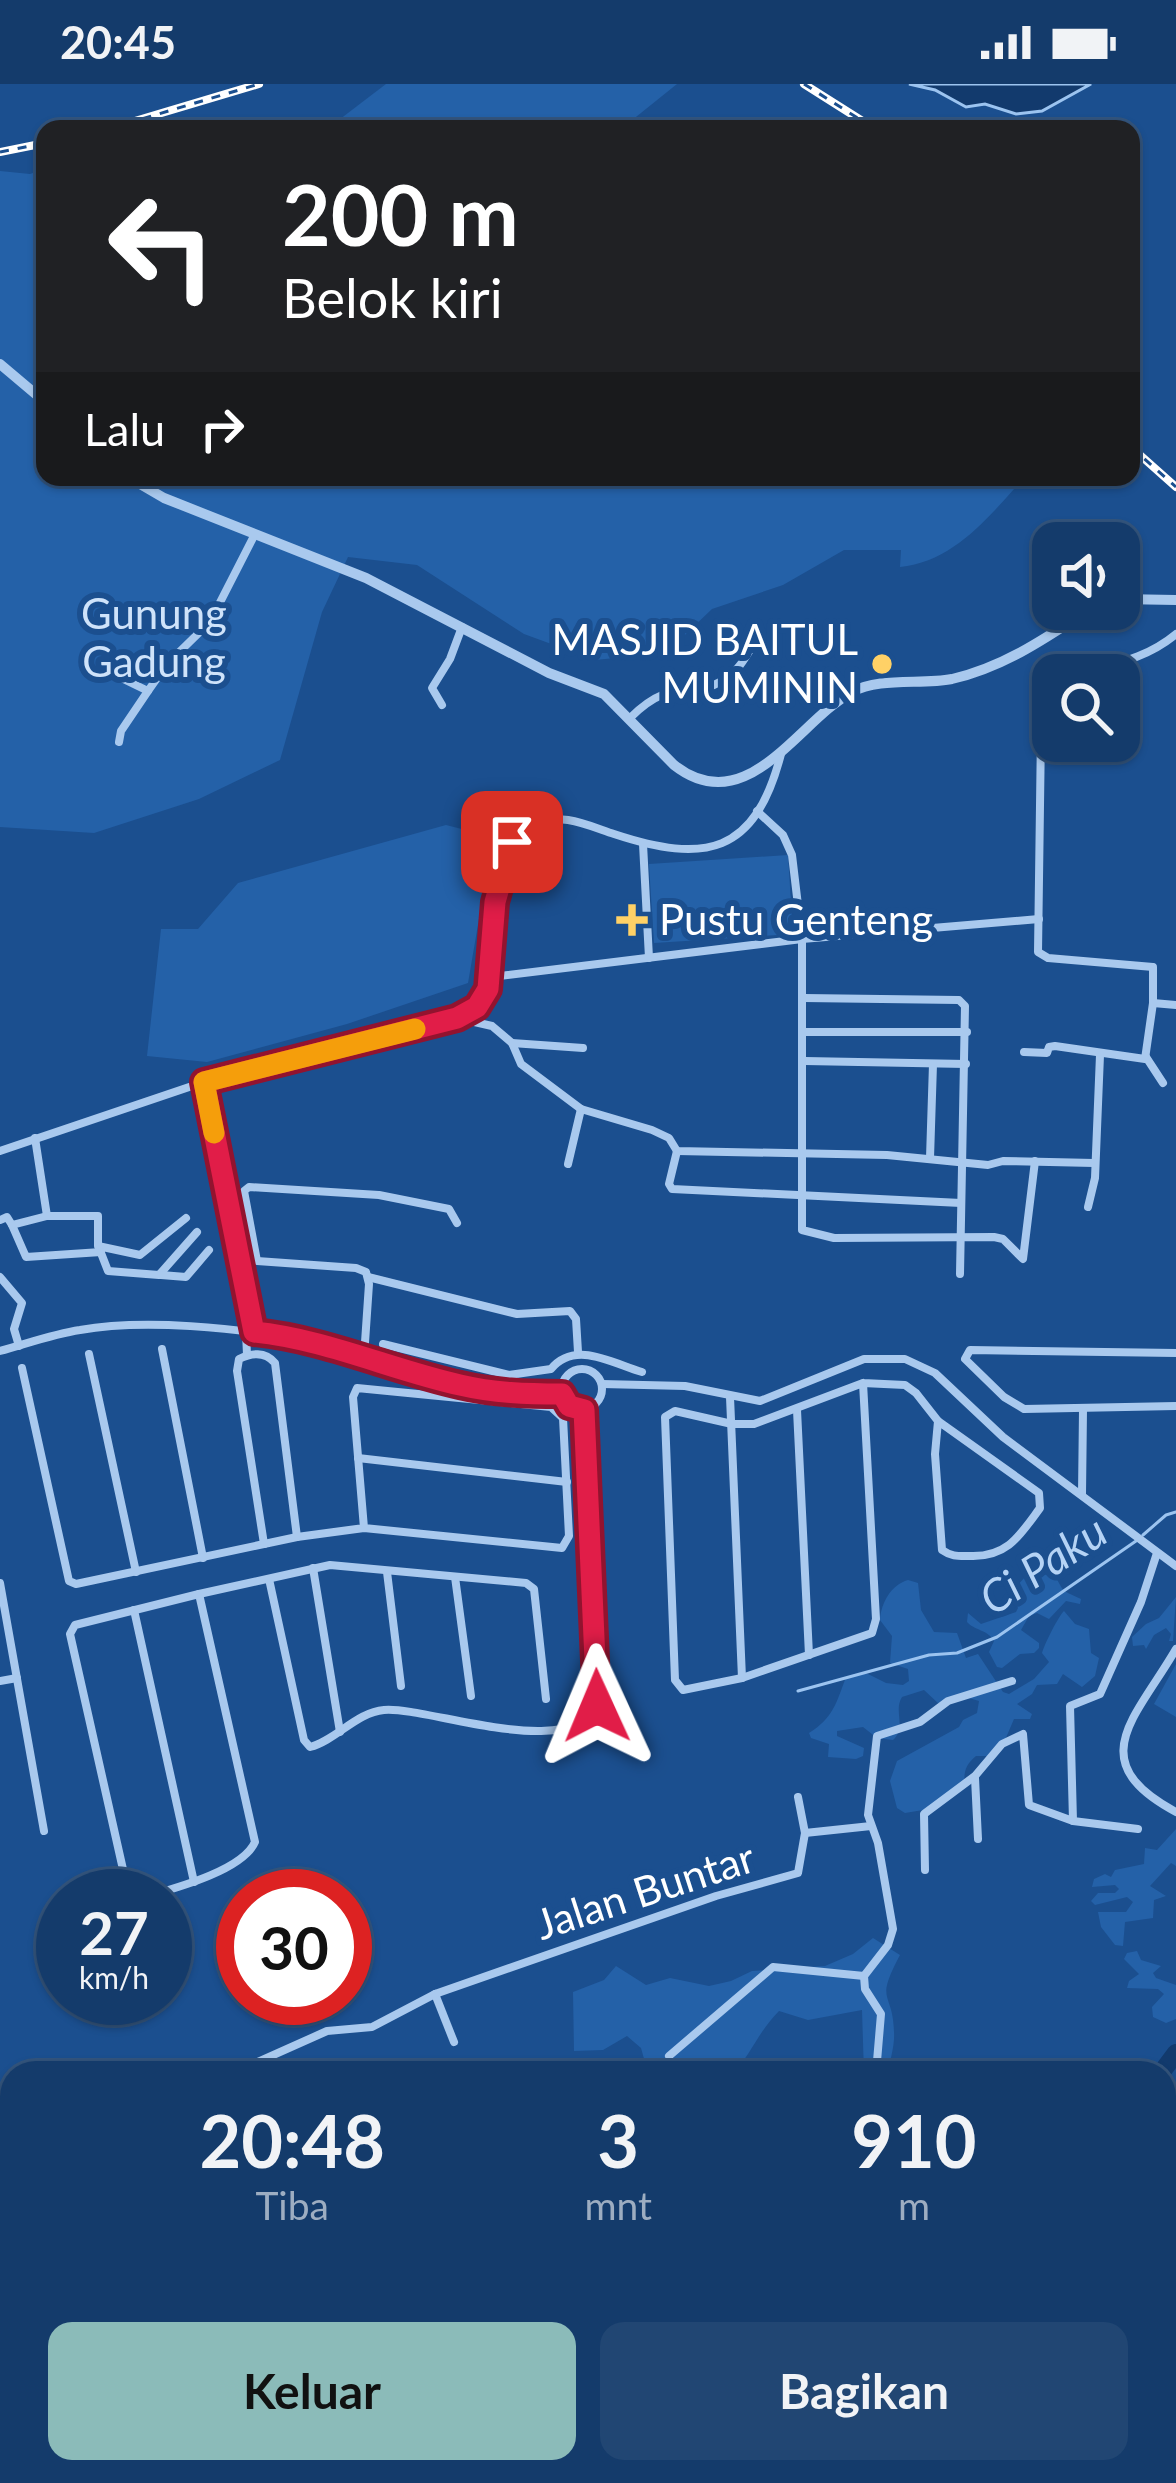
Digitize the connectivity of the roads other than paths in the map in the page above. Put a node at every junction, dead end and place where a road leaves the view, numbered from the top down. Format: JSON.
{"nodes":[{"id":1,"x":0,"y":364,"type":"edge"},
{"id":2,"x":36,"y":394,"type":"edge"},
{"id":3,"x":143,"y":486,"type":"edge"},
{"id":4,"x":255,"y":533,"type":"junction"},
{"id":5,"x":1140,"y":599,"type":"edge"},
{"id":6,"x":1176,"y":600,"type":"edge"},
{"id":7,"x":462,"y":626,"type":"junction"},
{"id":8,"x":1057,"y":630,"type":"edge"},
{"id":9,"x":1176,"y":634,"type":"edge"},
{"id":10,"x":759,"y":635,"type":"dead end"},
{"id":11,"x":1140,"y":657,"type":"edge"},
{"id":12,"x":106,"y":671,"type":"dead end"},
{"id":13,"x":148,"y":691,"type":"junction"},
{"id":14,"x":442,"y":705,"type":"dead end"},
{"id":15,"x":630,"y":718,"type":"junction"},
{"id":16,"x":118,"y":742,"type":"dead end"},
{"id":17,"x":781,"y":753,"type":"junction"},
{"id":18,"x":1041,"y":762,"type":"edge"},
{"id":19,"x":757,"y":811,"type":"junction"},
{"id":20,"x":643,"y":844,"type":"junction"},
{"id":21,"x":1039,"y":919,"type":"junction"},
{"id":22,"x":802,"y":939,"type":"junction"},
{"id":23,"x":649,"y":958,"type":"junction"},
{"id":24,"x":490,"y":977,"type":"junction"},
{"id":25,"x":804,"y":998,"type":"junction"},
{"id":26,"x":1153,"y":1003,"type":"junction"},
{"id":27,"x":1176,"y":1005,"type":"edge"},
{"id":28,"x":457,"y":1018,"type":"junction"},
{"id":29,"x":968,"y":1031,"type":"junction"},
{"id":30,"x":804,"y":1032,"type":"junction"},
{"id":31,"x":512,"y":1043,"type":"junction"},
{"id":32,"x":583,"y":1048,"type":"dead end"},
{"id":33,"x":1024,"y":1052,"type":"dead end"},
{"id":34,"x":1100,"y":1055,"type":"junction"},
{"id":35,"x":1147,"y":1058,"type":"junction"},
{"id":36,"x":805,"y":1060,"type":"junction"},
{"id":37,"x":933,"y":1064,"type":"junction"},
{"id":38,"x":966,"y":1064,"type":"junction"},
{"id":39,"x":204,"y":1082,"type":"junction"},
{"id":40,"x":1163,"y":1083,"type":"dead end"},
{"id":41,"x":581,"y":1109,"type":"junction"},
{"id":42,"x":35,"y":1138,"type":"junction"},
{"id":43,"x":677,"y":1150,"type":"junction"},
{"id":44,"x":0,"y":1151,"type":"edge"},
{"id":45,"x":803,"y":1153,"type":"junction"},
{"id":46,"x":930,"y":1159,"type":"junction"},
{"id":47,"x":1036,"y":1161,"type":"junction"},
{"id":48,"x":963,"y":1162,"type":"junction"},
{"id":49,"x":1094,"y":1163,"type":"junction"},
{"id":50,"x":568,"y":1164,"type":"dead end"},
{"id":51,"x":802,"y":1196,"type":"junction"},
{"id":52,"x":961,"y":1203,"type":"junction"},
{"id":53,"x":1088,"y":1207,"type":"dead end"},
{"id":54,"x":47,"y":1216,"type":"junction"},
{"id":55,"x":186,"y":1218,"type":"dead end"},
{"id":56,"x":0,"y":1220,"type":"edge"},
{"id":57,"x":457,"y":1223,"type":"dead end"},
{"id":58,"x":12,"y":1225,"type":"junction"},
{"id":59,"x":197,"y":1232,"type":"dead end"},
{"id":60,"x":961,"y":1239,"type":"junction"},
{"id":61,"x":99,"y":1249,"type":"junction"},
{"id":62,"x":208,"y":1250,"type":"dead end"},
{"id":63,"x":960,"y":1274,"type":"dead end"},
{"id":64,"x":160,"y":1275,"type":"junction"},
{"id":65,"x":0,"y":1276,"type":"edge"},
{"id":66,"x":368,"y":1277,"type":"junction"},
{"id":67,"x":254,"y":1332,"type":"junction"},
{"id":68,"x":383,"y":1344,"type":"dead end"},
{"id":69,"x":19,"y":1346,"type":"junction"},
{"id":70,"x":162,"y":1349,"type":"dead end"},
{"id":71,"x":0,"y":1351,"type":"edge"},
{"id":72,"x":578,"y":1352,"type":"junction"},
{"id":73,"x":1176,"y":1353,"type":"edge"},
{"id":74,"x":89,"y":1354,"type":"dead end"},
{"id":75,"x":262,"y":1354,"type":"junction"},
{"id":76,"x":247,"y":1355,"type":"junction"},
{"id":77,"x":364,"y":1357,"type":"junction"},
{"id":78,"x":22,"y":1368,"type":"dead end"},
{"id":79,"x":642,"y":1372,"type":"dead end"},
{"id":80,"x":863,"y":1383,"type":"junction"},
{"id":81,"x":602,"y":1384,"type":"junction"},
{"id":82,"x":562,"y":1394,"type":"junction"},
{"id":83,"x":730,"y":1397,"type":"junction"},
{"id":84,"x":1176,"y":1406,"type":"edge"},
{"id":85,"x":1083,"y":1409,"type":"junction"},
{"id":86,"x":584,"y":1410,"type":"junction"},
{"id":87,"x":797,"y":1410,"type":"junction"},
{"id":88,"x":938,"y":1421,"type":"junction"},
{"id":89,"x":732,"y":1424,"type":"junction"},
{"id":90,"x":358,"y":1458,"type":"junction"},
{"id":91,"x":567,"y":1482,"type":"junction"},
{"id":92,"x":1082,"y":1496,"type":"junction"},
{"id":93,"x":364,"y":1528,"type":"junction"},
{"id":94,"x":298,"y":1537,"type":"junction"},
{"id":95,"x":264,"y":1544,"type":"junction"},
{"id":96,"x":1153,"y":1550,"type":"junction"},
{"id":97,"x":202,"y":1558,"type":"junction"},
{"id":98,"x":1176,"y":1566,"type":"edge"},
{"id":99,"x":313,"y":1568,"type":"junction"},
{"id":100,"x":136,"y":1571,"type":"junction"},
{"id":101,"x":387,"y":1572,"type":"junction"},
{"id":102,"x":455,"y":1577,"type":"junction"},
{"id":103,"x":269,"y":1579,"type":"junction"},
{"id":104,"x":0,"y":1583,"type":"edge"},
{"id":105,"x":199,"y":1594,"type":"junction"},
{"id":106,"x":134,"y":1610,"type":"junction"},
{"id":107,"x":1176,"y":1649,"type":"edge"},
{"id":108,"x":809,"y":1655,"type":"junction"},
{"id":109,"x":15,"y":1657,"type":"junction"},
{"id":110,"x":0,"y":1660,"type":"edge"},
{"id":111,"x":17,"y":1678,"type":"junction"},
{"id":112,"x":742,"y":1678,"type":"junction"},
{"id":113,"x":0,"y":1682,"type":"edge"},
{"id":114,"x":1012,"y":1682,"type":"dead end"},
{"id":115,"x":401,"y":1686,"type":"dead end"},
{"id":116,"x":471,"y":1696,"type":"dead end"},
{"id":117,"x":546,"y":1699,"type":"dead end"},
{"id":118,"x":340,"y":1732,"type":"junction"},
{"id":119,"x":975,"y":1776,"type":"junction"},
{"id":120,"x":798,"y":1797,"type":"dead end"},
{"id":121,"x":1175,"y":1809,"type":"edge"},
{"id":122,"x":1073,"y":1821,"type":"junction"},
{"id":123,"x":871,"y":1826,"type":"junction"},
{"id":124,"x":1138,"y":1829,"type":"dead end"},
{"id":125,"x":44,"y":1831,"type":"dead end"},
{"id":126,"x":805,"y":1833,"type":"junction"},
{"id":127,"x":978,"y":1839,"type":"dead end"},
{"id":128,"x":123,"y":1869,"type":"edge"},
{"id":129,"x":925,"y":1870,"type":"dead end"},
{"id":130,"x":194,"y":1882,"type":"joint"},
{"id":131,"x":864,"y":1976,"type":"junction"},
{"id":132,"x":436,"y":1994,"type":"junction"},
{"id":133,"x":454,"y":2042,"type":"dead end"},
{"id":134,"x":669,"y":2056,"type":"dead end"},
{"id":135,"x":260,"y":2061,"type":"edge"},
{"id":136,"x":877,"y":2061,"type":"edge"}],
"edges":[{"from":1,"to":2,"type":"street"},
{"from":3,"to":4,"type":"street"},
{"from":4,"to":7,"type":"street"},
{"from":4,"to":13,"type":"street"},
{"from":5,"to":6,"type":"street"},
{"from":7,"to":14,"type":"street"},
{"from":7,"to":15,"type":"street"},
{"from":8,"to":17,"type":"street"},
{"from":9,"to":11,"type":"street"},
{"from":10,"to":15,"type":"street"},
{"from":12,"to":13,"type":"street"},
{"from":13,"to":16,"type":"street"},
{"from":15,"to":17,"type":"street"},
{"from":17,"to":19,"type":"street"},
{"from":18,"to":21,"type":"street"},
{"from":19,"to":20,"type":"street"},
{"from":19,"to":22,"type":"street"},
{"from":20,"to":23,"type":"street"},
{"from":20,"to":24,"type":"street"},
{"from":21,"to":22,"type":"street"},
{"from":21,"to":26,"type":"street"},
{"from":22,"to":23,"type":"street"},
{"from":22,"to":25,"type":"street"},
{"from":23,"to":24,"type":"street"},
{"from":24,"to":28,"type":"street"},
{"from":25,"to":29,"type":"street"},
{"from":25,"to":30,"type":"street"},
{"from":26,"to":27,"type":"street"},
{"from":26,"to":35,"type":"street"},
{"from":28,"to":31,"type":"street"},
{"from":28,"to":39,"type":"street"},
{"from":29,"to":30,"type":"street"},
{"from":29,"to":38,"type":"street"},
{"from":30,"to":36,"type":"street"},
{"from":31,"to":32,"type":"street"},
{"from":31,"to":41,"type":"street"},
{"from":33,"to":34,"type":"street"},
{"from":34,"to":35,"type":"street"},
{"from":34,"to":49,"type":"street"},
{"from":35,"to":40,"type":"street"},
{"from":36,"to":37,"type":"street"},
{"from":36,"to":45,"type":"street"},
{"from":37,"to":38,"type":"street"},
{"from":37,"to":46,"type":"street"},
{"from":38,"to":48,"type":"street"},
{"from":39,"to":42,"type":"street"},
{"from":39,"to":67,"type":"street"},
{"from":41,"to":43,"type":"street"},
{"from":41,"to":50,"type":"street"},
{"from":42,"to":44,"type":"street"},
{"from":42,"to":54,"type":"street"},
{"from":43,"to":45,"type":"street"},
{"from":43,"to":51,"type":"street"},
{"from":45,"to":46,"type":"street"},
{"from":45,"to":51,"type":"street"},
{"from":46,"to":48,"type":"street"},
{"from":47,"to":48,"type":"street"},
{"from":47,"to":49,"type":"street"},
{"from":47,"to":60,"type":"street"},
{"from":48,"to":52,"type":"street"},
{"from":49,"to":53,"type":"street"},
{"from":51,"to":52,"type":"street"},
{"from":51,"to":60,"type":"street"},
{"from":52,"to":60,"type":"street"},
{"from":54,"to":58,"type":"street"},
{"from":54,"to":61,"type":"street"},
{"from":55,"to":61,"type":"street"},
{"from":56,"to":58,"type":"street"},
{"from":57,"to":66,"type":"street"},
{"from":58,"to":61,"type":"street"},
{"from":59,"to":64,"type":"street"},
{"from":60,"to":63,"type":"street"},
{"from":61,"to":64,"type":"street"},
{"from":62,"to":64,"type":"street"},
{"from":65,"to":69,"type":"street"},
{"from":66,"to":72,"type":"street"},
{"from":66,"to":77,"type":"street"},
{"from":67,"to":69,"type":"street"},
{"from":67,"to":75,"type":"street"},
{"from":67,"to":76,"type":"street"},
{"from":67,"to":77,"type":"street"},
{"from":68,"to":72,"type":"street"},
{"from":69,"to":71,"type":"street"},
{"from":70,"to":97,"type":"street"},
{"from":72,"to":79,"type":"street"},
{"from":73,"to":85,"type":"street"},
{"from":74,"to":100,"type":"street"},
{"from":75,"to":76,"type":"street"},
{"from":75,"to":94,"type":"street"},
{"from":76,"to":95,"type":"street"},
{"from":77,"to":82,"type":"street"},
{"from":78,"to":100,"type":"street"},
{"from":80,"to":87,"type":"street"},
{"from":80,"to":88,"type":"street"},
{"from":80,"to":108,"type":"street"},
{"from":81,"to":82,"type":"street"},
{"from":81,"to":83,"type":"street"},
{"from":81,"to":86,"type":"street"},
{"from":82,"to":86,"type":"street"},
{"from":83,"to":89,"type":"street"},
{"from":83,"to":92,"type":"street"},
{"from":84,"to":85,"type":"street"},
{"from":85,"to":92,"type":"street"},
{"from":86,"to":118,"type":"street"},
{"from":87,"to":89,"type":"street"},
{"from":87,"to":108,"type":"street"},
{"from":88,"to":88,"type":"street"},
{"from":89,"to":112,"type":"street"},
{"from":89,"to":112,"type":"street"},
{"from":90,"to":91,"type":"street"},
{"from":90,"to":91,"type":"street"},
{"from":90,"to":93,"type":"street"},
{"from":91,"to":93,"type":"street"},
{"from":92,"to":96,"type":"street"},
{"from":93,"to":94,"type":"street"},
{"from":94,"to":95,"type":"street"},
{"from":95,"to":97,"type":"street"},
{"from":96,"to":98,"type":"street"},
{"from":96,"to":122,"type":"street"},
{"from":97,"to":100,"type":"street"},
{"from":99,"to":101,"type":"street"},
{"from":99,"to":103,"type":"street"},
{"from":99,"to":118,"type":"street"},
{"from":101,"to":102,"type":"street"},
{"from":101,"to":115,"type":"street"},
{"from":102,"to":116,"type":"street"},
{"from":102,"to":117,"type":"street"},
{"from":103,"to":105,"type":"street"},
{"from":103,"to":118,"type":"street"},
{"from":104,"to":109,"type":"street"},
{"from":105,"to":106,"type":"street"},
{"from":105,"to":130,"type":"street"},
{"from":106,"to":128,"type":"street"},
{"from":106,"to":130,"type":"street"},
{"from":107,"to":121,"type":"street"},
{"from":108,"to":112,"type":"street"},
{"from":109,"to":110,"type":"street"},
{"from":109,"to":111,"type":"street"},
{"from":111,"to":113,"type":"street"},
{"from":111,"to":125,"type":"street"},
{"from":114,"to":123,"type":"street"},
{"from":119,"to":122,"type":"street"},
{"from":119,"to":127,"type":"street"},
{"from":119,"to":129,"type":"street"},
{"from":120,"to":126,"type":"street"},
{"from":122,"to":124,"type":"street"},
{"from":123,"to":126,"type":"street","name":"Jalan Buntar"},
{"from":123,"to":131,"type":"street"},
{"from":126,"to":132,"type":"street","name":"Jalan Buntar"},
{"from":131,"to":134,"type":"street"},
{"from":131,"to":136,"type":"street"},
{"from":132,"to":133,"type":"street"},
{"from":132,"to":135,"type":"street","name":"Jalan Buntar"}]}
